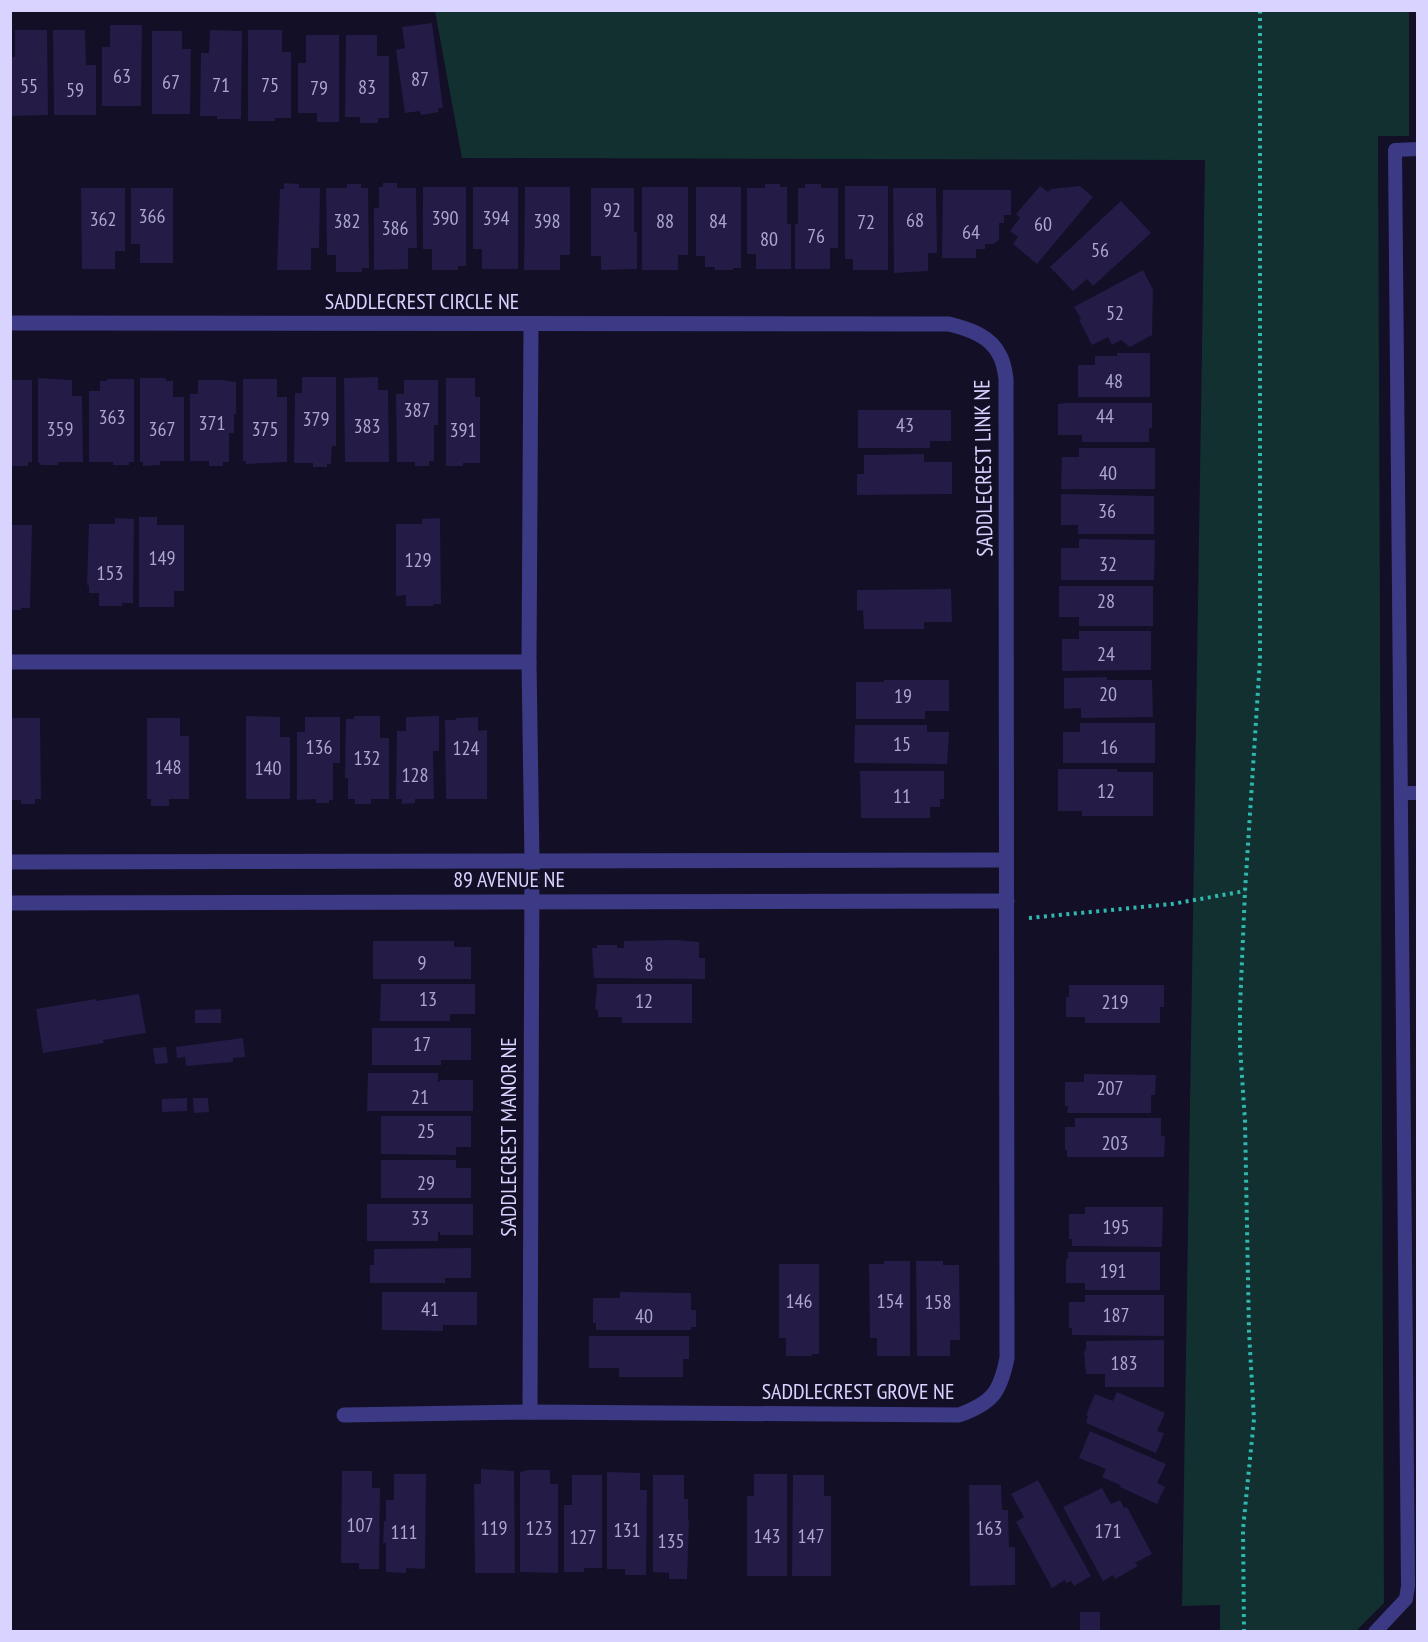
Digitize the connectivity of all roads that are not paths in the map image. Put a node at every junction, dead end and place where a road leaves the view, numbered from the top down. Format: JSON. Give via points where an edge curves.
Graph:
{"nodes":[{"id":1,"x":1418,"y":148,"type":"edge"},
{"id":2,"x":10,"y":322,"type":"edge"},
{"id":3,"x":531,"y":324,"type":"junction"},
{"id":4,"x":10,"y":662,"type":"edge"},
{"id":5,"x":529,"y":662,"type":"junction"},
{"id":6,"x":1401,"y":793,"type":"junction"},
{"id":7,"x":1418,"y":793,"type":"edge"},
{"id":8,"x":1006,"y":860,"type":"junction"},
{"id":9,"x":532,"y":861,"type":"junction"},
{"id":10,"x":10,"y":862,"type":"edge"},
{"id":11,"x":1007,"y":881,"type":"joint"},
{"id":12,"x":532,"y":901,"type":"junction"},
{"id":13,"x":1007,"y":901,"type":"junction"},
{"id":14,"x":10,"y":903,"type":"edge"},
{"id":15,"x":530,"y":1412,"type":"junction"},
{"id":16,"x":344,"y":1415,"type":"dead end"},
{"id":17,"x":1413,"y":1586,"type":"edge"},
{"id":18,"x":1375,"y":1632,"type":"edge"}],
"edges":[{"from":1,"to":6,"type":"lane","via":[[1395,150]]},
{"from":2,"to":3,"type":"street","name":"SADDLECREST CIRCLE NE"},
{"from":3,"to":5,"type":"street","name":"SADDLECREST CIRCLE NE"},
{"from":3,"to":8,"type":"street","name":"SADDLECREST LINK NE","via":[[949,324],[969,329],[991,343],[1001,357],[1006,379]]},
{"from":4,"to":5,"type":"street"},
{"from":5,"to":9,"type":"street","name":"SADDLECREST CIRCLE NE"},
{"from":6,"to":7,"type":"lane"},
{"from":6,"to":17,"type":"lane"},
{"from":8,"to":9,"type":"street","name":"89 AVENUE NE"},
{"from":8,"to":11,"type":"street","name":"SADDLECREST LINK NE"},
{"from":9,"to":10,"type":"street","name":"89 AVENUE NE"},
{"from":9,"to":12,"type":"street","name":"SADDLECREST MANOR NE"},
{"from":11,"to":13,"type":"street","name":"SADDLECREST GROVE NE"},
{"from":12,"to":13,"type":"street","name":"89 AVENUE NE"},
{"from":12,"to":14,"type":"street","name":"89 AVENUE NE"},
{"from":12,"to":15,"type":"street","name":"SADDLECREST MANOR NE"},
{"from":13,"to":15,"type":"street","name":"SADDLECREST GROVE NE","via":[[1007,1358],[1003,1378],[993,1396],[979,1408],[959,1415]]},
{"from":15,"to":16,"type":"street","name":"SADDLECREST GROVE NE"},
{"from":17,"to":18,"type":"lane"}]}
